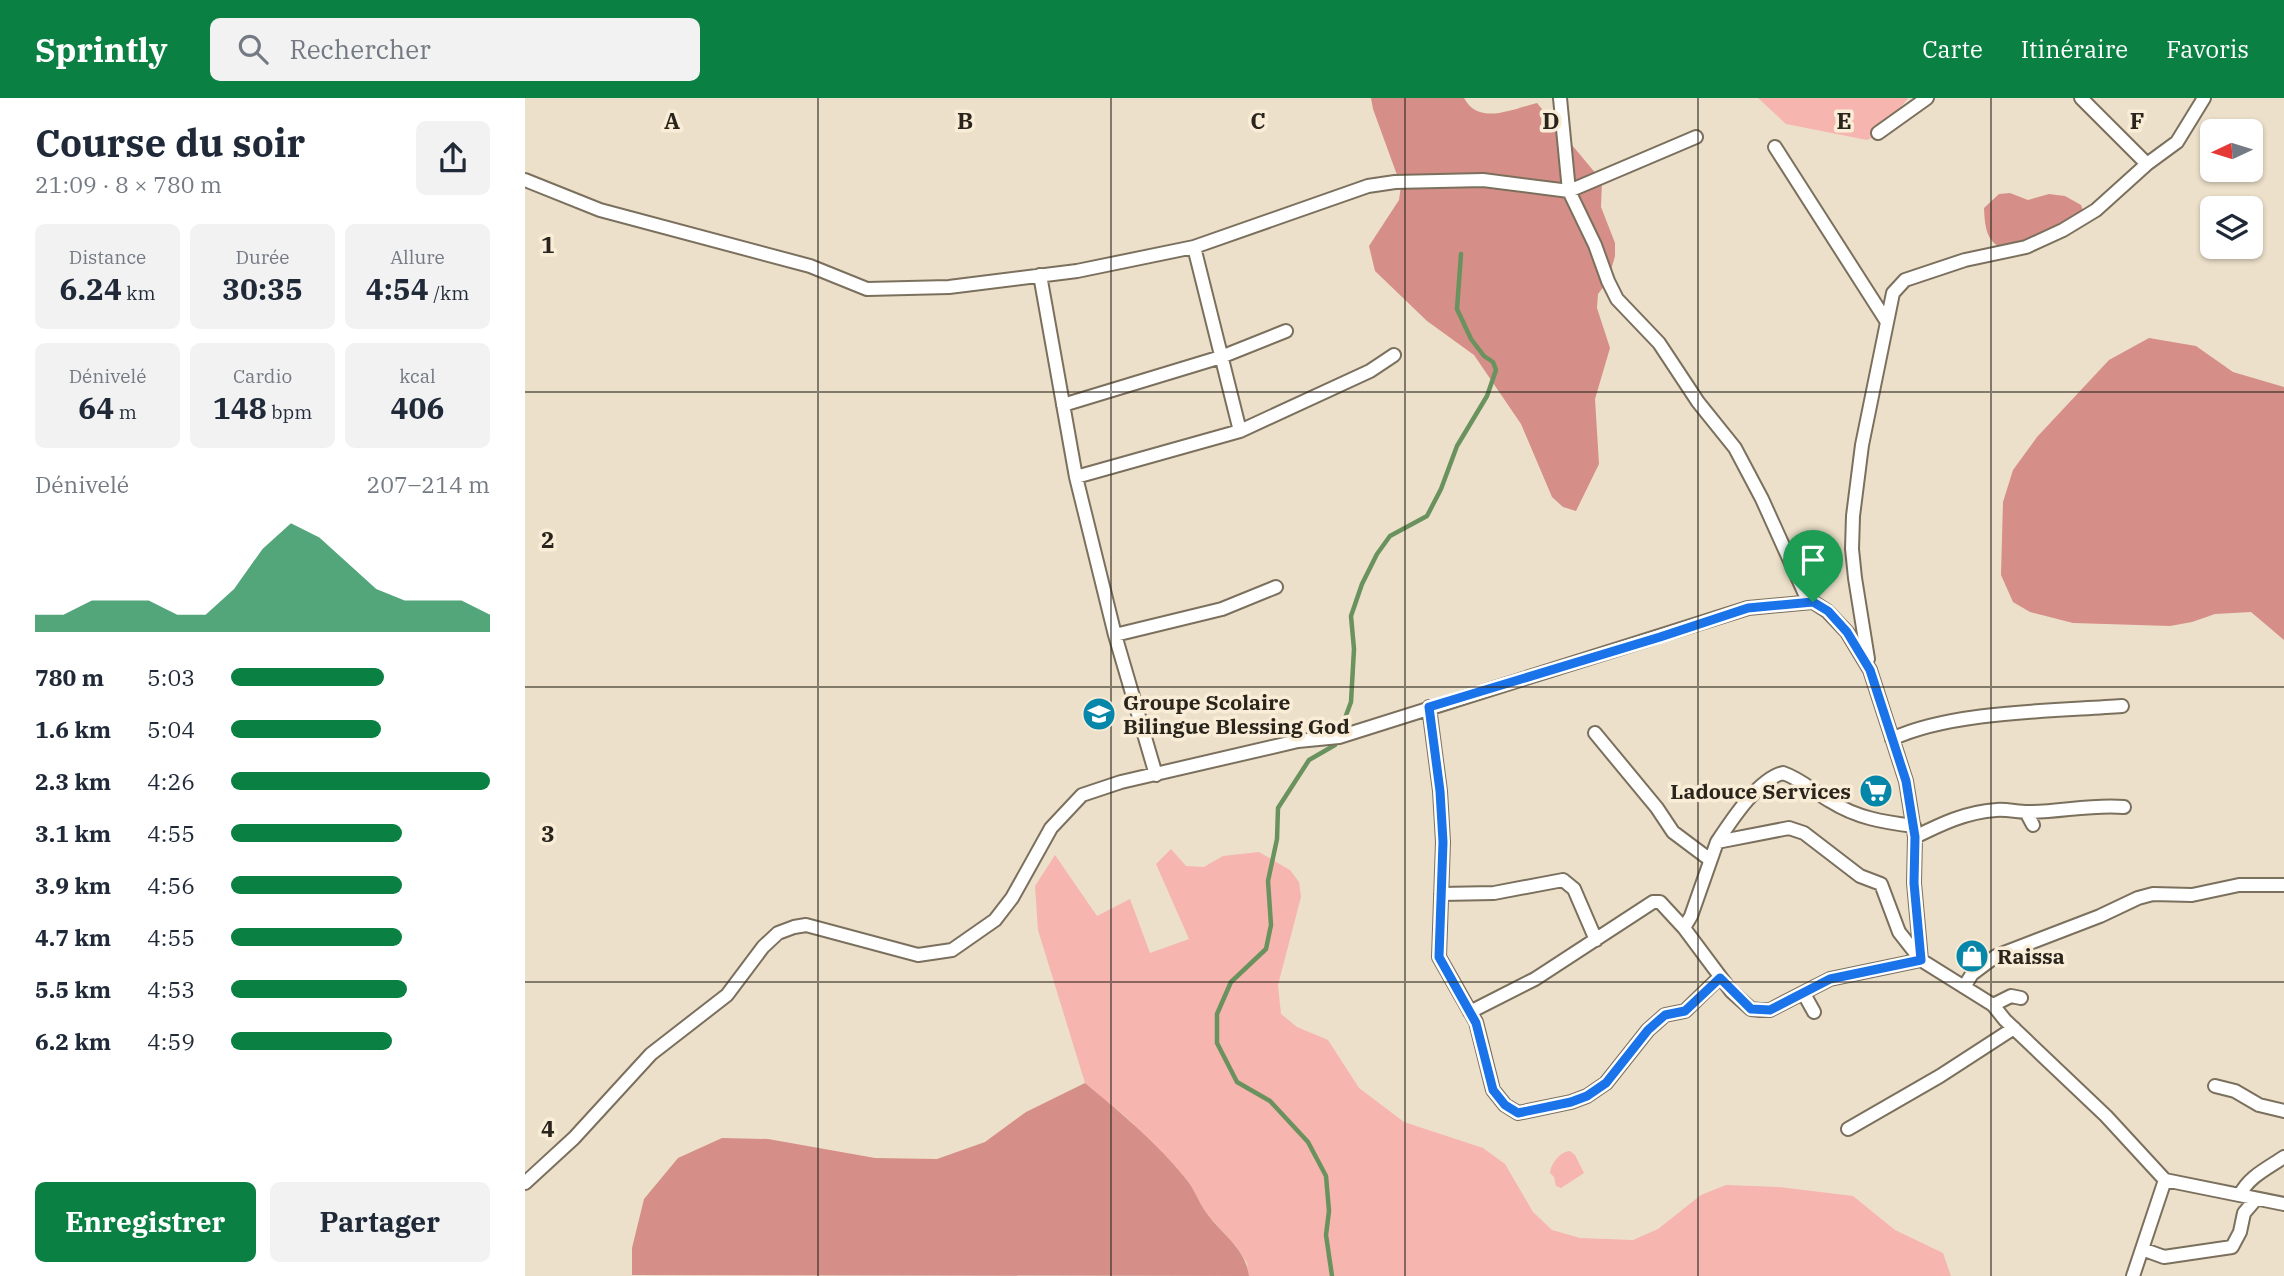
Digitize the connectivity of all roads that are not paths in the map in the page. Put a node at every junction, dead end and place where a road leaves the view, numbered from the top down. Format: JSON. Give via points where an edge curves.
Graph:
{"nodes":[{"id":1,"x":1560,"y":98,"type":"edge"},
{"id":2,"x":1927,"y":98,"type":"edge"},
{"id":3,"x":2081,"y":98,"type":"edge"},
{"id":4,"x":2204,"y":98,"type":"edge"},
{"id":5,"x":1878,"y":133,"type":"dead end"},
{"id":6,"x":1696,"y":137,"type":"dead end"},
{"id":7,"x":1775,"y":147,"type":"dead end"},
{"id":8,"x":2147,"y":164,"type":"junction"},
{"id":9,"x":525,"y":180,"type":"edge"},
{"id":10,"x":1569,"y":191,"type":"junction"},
{"id":11,"x":1193,"y":247,"type":"junction"},
{"id":12,"x":1041,"y":275,"type":"junction"},
{"id":13,"x":1887,"y":322,"type":"junction"},
{"id":14,"x":1286,"y":331,"type":"dead end"},
{"id":15,"x":1394,"y":355,"type":"dead end"},
{"id":16,"x":1221,"y":357,"type":"junction"},
{"id":17,"x":1063,"y":405,"type":"junction"},
{"id":18,"x":1240,"y":431,"type":"junction"},
{"id":19,"x":1076,"y":477,"type":"junction"},
{"id":20,"x":1276,"y":587,"type":"dead end"},
{"id":21,"x":1813,"y":602,"type":"junction"},
{"id":22,"x":1115,"y":635,"type":"junction"},
{"id":23,"x":1870,"y":670,"type":"junction"},
{"id":24,"x":2122,"y":706,"type":"dead end"},
{"id":25,"x":1429,"y":707,"type":"junction"},
{"id":26,"x":1595,"y":733,"type":"dead end"},
{"id":27,"x":1892,"y":739,"type":"junction"},
{"id":28,"x":1156,"y":775,"type":"junction"},
{"id":29,"x":2124,"y":807,"type":"dead end"},
{"id":30,"x":2026,"y":812,"type":"junction"},
{"id":31,"x":2033,"y":825,"type":"dead end"},
{"id":32,"x":1914,"y":831,"type":"junction"},
{"id":33,"x":1717,"y":842,"type":"junction"},
{"id":34,"x":1709,"y":859,"type":"junction"},
{"id":35,"x":2284,"y":885,"type":"edge"},
{"id":36,"x":1441,"y":894,"type":"junction"},
{"id":37,"x":1684,"y":928,"type":"junction"},
{"id":38,"x":1595,"y":940,"type":"junction"},
{"id":39,"x":1921,"y":960,"type":"junction"},
{"id":40,"x":1720,"y":978,"type":"junction"},
{"id":41,"x":1963,"y":987,"type":"junction"},
{"id":42,"x":1804,"y":994,"type":"junction"},
{"id":43,"x":2021,"y":998,"type":"dead end"},
{"id":44,"x":1993,"y":1005,"type":"junction"},
{"id":45,"x":1470,"y":1012,"type":"junction"},
{"id":46,"x":1814,"y":1012,"type":"dead end"},
{"id":47,"x":2014,"y":1028,"type":"junction"},
{"id":48,"x":2215,"y":1086,"type":"dead end"},
{"id":49,"x":2284,"y":1111,"type":"edge"},
{"id":50,"x":1848,"y":1129,"type":"dead end"},
{"id":51,"x":2284,"y":1157,"type":"edge"},
{"id":52,"x":2165,"y":1180,"type":"junction"},
{"id":53,"x":525,"y":1183,"type":"edge"},
{"id":54,"x":2240,"y":1195,"type":"junction"},
{"id":55,"x":2256,"y":1199,"type":"junction"},
{"id":56,"x":2284,"y":1204,"type":"edge"},
{"id":57,"x":2142,"y":1249,"type":"junction"},
{"id":58,"x":2133,"y":1276,"type":"edge"}],
"edges":[{"from":1,"to":10,"type":"street"},
{"from":2,"to":5,"type":"street"},
{"from":3,"to":8,"type":"street"},
{"from":4,"to":8,"type":"street","via":[[2184,135]]},
{"from":6,"to":10,"type":"street"},
{"from":7,"to":13,"type":"street"},
{"from":8,"to":13,"type":"street","via":[[2096,210],[2063,230],[2027,247],[1965,260],[1905,280],[1893,293]]},
{"from":9,"to":12,"type":"street","via":[[600,211],[810,266],[867,289],[949,287]]},
{"from":10,"to":11,"type":"street","via":[[1483,180],[1368,186]]},
{"from":10,"to":21,"type":"street","via":[[1617,299],[1659,343],[1735,448],[1797,579]]},
{"from":11,"to":12,"type":"street"},
{"from":11,"to":16,"type":"street"},
{"from":12,"to":17,"type":"street"},
{"from":13,"to":23,"type":"street","via":[[1853,516],[1855,578]]},
{"from":14,"to":16,"type":"street"},
{"from":15,"to":18,"type":"street","via":[[1370,371]]},
{"from":16,"to":17,"type":"street"},
{"from":16,"to":18,"type":"street"},
{"from":17,"to":19,"type":"street"},
{"from":18,"to":19,"type":"street"},
{"from":19,"to":22,"type":"street"},
{"from":20,"to":22,"type":"street","via":[[1234,606]]},
{"from":21,"to":23,"type":"street","via":[[1847,632]]},
{"from":21,"to":25,"type":"street","via":[[1748,608]]},
{"from":22,"to":28,"type":"street"},
{"from":23,"to":27,"type":"street"},
{"from":24,"to":27,"type":"street","via":[[1977,718]]},
{"from":25,"to":28,"type":"street","via":[[1339,737],[1298,741]]},
{"from":25,"to":36,"type":"street","via":[[1440,791]]},
{"from":26,"to":34,"type":"street","via":[[1674,832]]},
{"from":27,"to":32,"type":"street","via":[[1908,788]]},
{"from":28,"to":53,"type":"street","via":[[1082,795],[1051,828],[995,920],[952,950],[918,955],[806,925],[778,933],[727,995],[651,1054],[574,1138]]},
{"from":29,"to":30,"type":"street","via":[[2089,805]]},
{"from":30,"to":31,"type":"street"},
{"from":30,"to":32,"type":"street","via":[[1977,812]]},
{"from":32,"to":33,"type":"street","via":[[1861,817],[1783,773],[1767,780]]},
{"from":32,"to":39,"type":"street"},
{"from":33,"to":34,"type":"street"},
{"from":33,"to":39,"type":"street","via":[[1777,829],[1804,833],[1854,872],[1881,884],[1899,932]]},
{"from":34,"to":37,"type":"street"},
{"from":35,"to":41,"type":"street","via":[[2239,885],[2192,895],[2138,898],[1996,956]]},
{"from":36,"to":38,"type":"street","via":[[1494,893],[1563,880],[1574,889]]},
{"from":36,"to":45,"type":"street","via":[[1439,957]]},
{"from":37,"to":38,"type":"street","via":[[1660,902],[1653,902]]},
{"from":37,"to":40,"type":"street"},
{"from":38,"to":45,"type":"street","via":[[1535,979]]},
{"from":39,"to":41,"type":"street"},
{"from":39,"to":42,"type":"street","via":[[1830,979]]},
{"from":40,"to":42,"type":"street","via":[[1751,1009],[1770,1010]]},
{"from":40,"to":45,"type":"street","via":[[1685,1011],[1665,1015],[1648,1030],[1606,1083],[1587,1096],[1518,1113],[1493,1090]]},
{"from":41,"to":44,"type":"street"},
{"from":42,"to":46,"type":"street"},
{"from":43,"to":44,"type":"street","via":[[2011,996]]},
{"from":44,"to":47,"type":"street"},
{"from":47,"to":50,"type":"street"},
{"from":47,"to":52,"type":"street"},
{"from":48,"to":49,"type":"street"},
{"from":51,"to":54,"type":"street","via":[[2255,1177]]},
{"from":52,"to":54,"type":"street"},
{"from":52,"to":57,"type":"street"},
{"from":54,"to":55,"type":"street"},
{"from":55,"to":56,"type":"street"},
{"from":55,"to":57,"type":"street","via":[[2244,1213],[2234,1246],[2164,1257]]},
{"from":57,"to":58,"type":"street"}]}
